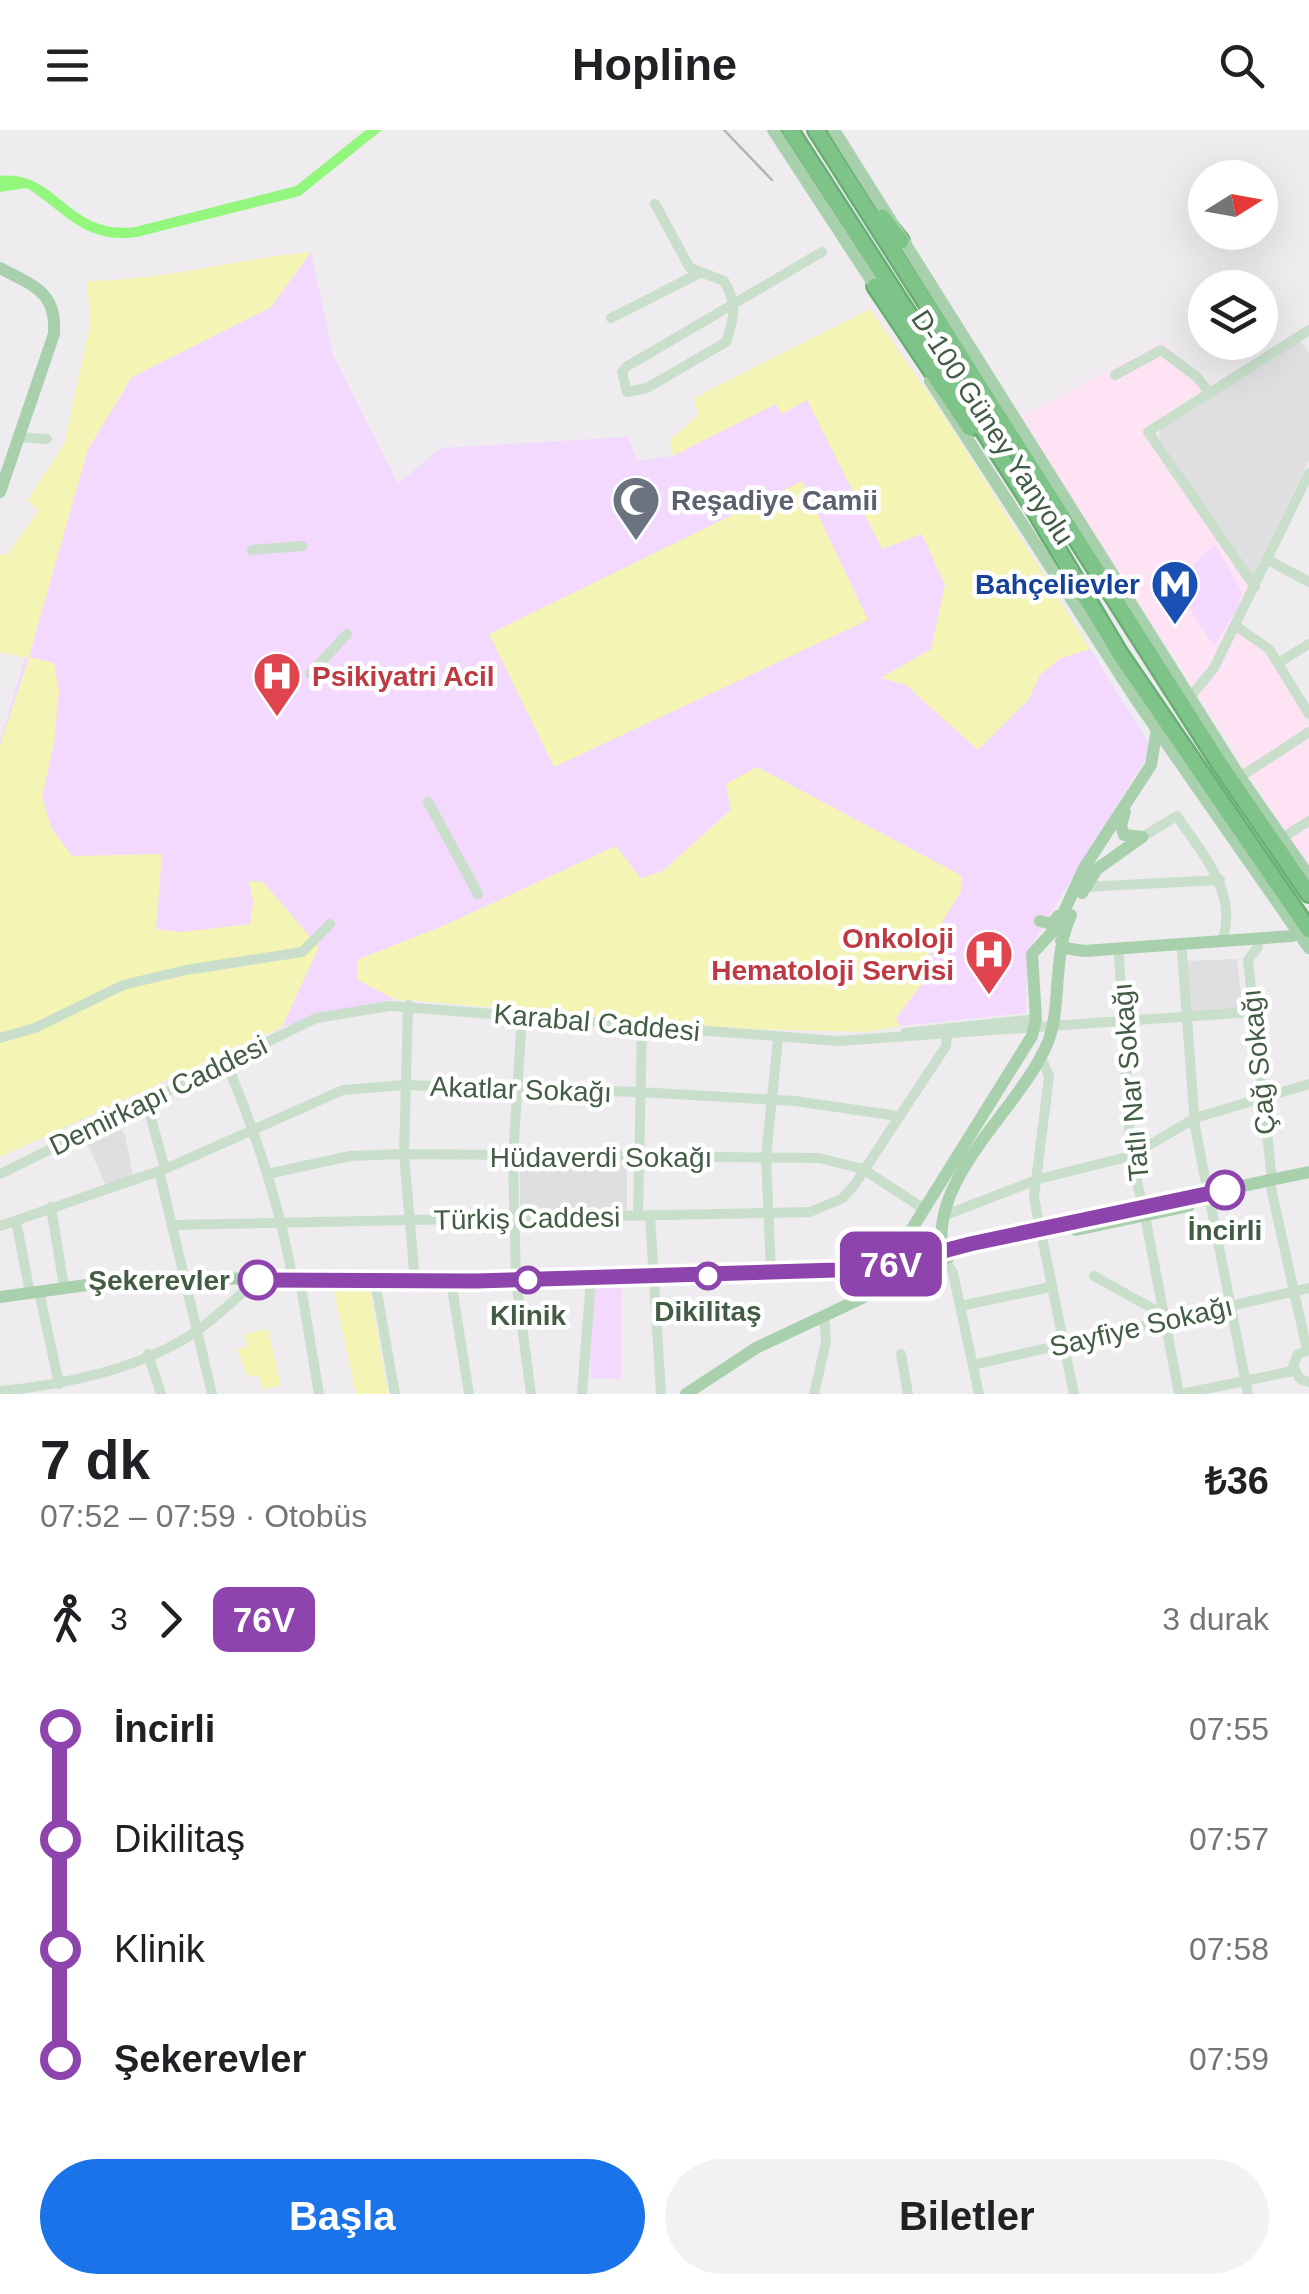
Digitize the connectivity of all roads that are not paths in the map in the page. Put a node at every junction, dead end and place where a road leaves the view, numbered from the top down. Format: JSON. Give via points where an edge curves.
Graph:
{"nodes":[{"id":1,"x":773,"y":130,"type":"edge"},
{"id":2,"x":790,"y":130,"type":"edge"},
{"id":3,"x":819,"y":130,"type":"edge"},
{"id":4,"x":834,"y":130,"type":"edge"},
{"id":5,"x":656,"y":204,"type":"dead end"},
{"id":6,"x":901,"y":241,"type":"junction"},
{"id":7,"x":822,"y":252,"type":"dead end"},
{"id":8,"x":6,"y":272,"type":"edge"},
{"id":9,"x":700,"y":273,"type":"junction"},
{"id":10,"x":875,"y":286,"type":"junction"},
{"id":11,"x":734,"y":301,"type":"junction"},
{"id":12,"x":611,"y":318,"type":"dead end"},
{"id":13,"x":1309,"y":330,"type":"edge"},
{"id":14,"x":1115,"y":375,"type":"dead end"},
{"id":15,"x":986,"y":376,"type":"junction"},
{"id":16,"x":1208,"y":391,"type":"junction"},
{"id":17,"x":19,"y":437,"type":"junction"},
{"id":18,"x":47,"y":439,"type":"dead end"},
{"id":19,"x":1309,"y":473,"type":"edge"},
{"id":20,"x":1014,"y":478,"type":"junction"},
{"id":21,"x":0,"y":492,"type":"edge"},
{"id":22,"x":1304,"y":496,"type":"edge"},
{"id":23,"x":302,"y":546,"type":"dead end"},
{"id":24,"x":252,"y":550,"type":"dead end"},
{"id":25,"x":1085,"y":552,"type":"junction"},
{"id":26,"x":1268,"y":560,"type":"junction"},
{"id":27,"x":1309,"y":582,"type":"edge"},
{"id":28,"x":1255,"y":587,"type":"junction"},
{"id":29,"x":1236,"y":626,"type":"junction"},
{"id":30,"x":346,"y":634,"type":"dead end"},
{"id":31,"x":1309,"y":644,"type":"edge"},
{"id":32,"x":1278,"y":663,"type":"junction"},
{"id":33,"x":310,"y":674,"type":"dead end"},
{"id":34,"x":1190,"y":697,"type":"junction"},
{"id":35,"x":1309,"y":714,"type":"edge"},
{"id":36,"x":1157,"y":729,"type":"junction"},
{"id":37,"x":1309,"y":732,"type":"edge"},
{"id":38,"x":1240,"y":777,"type":"junction"},
{"id":39,"x":1135,"y":792,"type":"junction"},
{"id":40,"x":428,"y":802,"type":"dead end"},
{"id":41,"x":1309,"y":821,"type":"edge"},
{"id":42,"x":1142,"y":837,"type":"junction"},
{"id":43,"x":1282,"y":838,"type":"junction"},
{"id":44,"x":1309,"y":875,"type":"edge"},
{"id":45,"x":1220,"y":880,"type":"junction"},
{"id":46,"x":1079,"y":891,"type":"junction"},
{"id":47,"x":478,"y":894,"type":"dead end"},
{"id":48,"x":1309,"y":894,"type":"edge"},
{"id":49,"x":1040,"y":921,"type":"dead end"},
{"id":50,"x":330,"y":924,"type":"dead end"},
{"id":51,"x":1309,"y":930,"type":"edge"},
{"id":52,"x":1056,"y":939,"type":"junction"},
{"id":53,"x":1222,"y":941,"type":"junction"},
{"id":54,"x":1299,"y":943,"type":"edge"},
{"id":55,"x":1258,"y":947,"type":"junction"},
{"id":56,"x":1182,"y":952,"type":"junction"},
{"id":57,"x":1118,"y":956,"type":"junction"},
{"id":58,"x":1032,"y":968,"type":"junction"},
{"id":59,"x":1056,"y":969,"type":"junction"},
{"id":60,"x":408,"y":1005,"type":"junction"},
{"id":61,"x":1251,"y":1012,"type":"junction"},
{"id":62,"x":522,"y":1015,"type":"junction"},
{"id":63,"x":316,"y":1018,"type":"joint"},
{"id":64,"x":1186,"y":1018,"type":"junction"},
{"id":65,"x":1122,"y":1022,"type":"junction"},
{"id":66,"x":1035,"y":1023,"type":"junction"},
{"id":67,"x":642,"y":1026,"type":"junction"},
{"id":68,"x":1051,"y":1027,"type":"junction"},
{"id":69,"x":946,"y":1036,"type":"junction"},
{"id":70,"x":0,"y":1038,"type":"edge"},
{"id":71,"x":880,"y":1038,"type":"junction"},
{"id":72,"x":778,"y":1040,"type":"junction"},
{"id":73,"x":1040,"y":1055,"type":"junction"},
{"id":74,"x":226,"y":1062,"type":"junction"},
{"id":75,"x":1309,"y":1084,"type":"edge"},
{"id":76,"x":404,"y":1085,"type":"junction"},
{"id":77,"x":519,"y":1090,"type":"junction"},
{"id":78,"x":639,"y":1092,"type":"junction"},
{"id":79,"x":1260,"y":1097,"type":"junction"},
{"id":80,"x":146,"y":1100,"type":"junction"},
{"id":81,"x":770,"y":1100,"type":"junction"},
{"id":82,"x":898,"y":1116,"type":"junction"},
{"id":83,"x":1194,"y":1118,"type":"junction"},
{"id":84,"x":254,"y":1127,"type":"junction"},
{"id":85,"x":404,"y":1154,"type":"junction"},
{"id":86,"x":637,"y":1155,"type":"junction"},
{"id":87,"x":766,"y":1156,"type":"junction"},
{"id":88,"x":1132,"y":1156,"type":"junction"},
{"id":89,"x":514,"y":1157,"type":"junction"},
{"id":90,"x":863,"y":1169,"type":"junction"},
{"id":91,"x":162,"y":1170,"type":"junction"},
{"id":92,"x":1309,"y":1172,"type":"edge"},
{"id":93,"x":0,"y":1174,"type":"edge"},
{"id":94,"x":268,"y":1174,"type":"junction"},
{"id":95,"x":1039,"y":1179,"type":"junction"},
{"id":96,"x":1309,"y":1180,"type":"edge"},
{"id":97,"x":1272,"y":1184,"type":"junction"},
{"id":98,"x":948,"y":1186,"type":"junction"},
{"id":99,"x":1209,"y":1198,"type":"junction"},
{"id":100,"x":962,"y":1205,"type":"junction"},
{"id":101,"x":51,"y":1207,"type":"junction"},
{"id":102,"x":924,"y":1209,"type":"junction"},
{"id":103,"x":766,"y":1212,"type":"junction"},
{"id":104,"x":1144,"y":1212,"type":"junction"},
{"id":105,"x":644,"y":1215,"type":"junction"},
{"id":106,"x":514,"y":1216,"type":"junction"},
{"id":107,"x":942,"y":1216,"type":"junction"},
{"id":108,"x":16,"y":1221,"type":"junction"},
{"id":109,"x":408,"y":1221,"type":"junction"},
{"id":110,"x":282,"y":1222,"type":"junction"},
{"id":111,"x":173,"y":1224,"type":"junction"},
{"id":112,"x":0,"y":1226,"type":"edge"},
{"id":113,"x":1041,"y":1233,"type":"junction"},
{"id":114,"x":940,"y":1255,"type":"junction"},
{"id":115,"x":881,"y":1266,"type":"junction"},
{"id":116,"x":772,"y":1273,"type":"junction"},
{"id":117,"x":1094,"y":1276,"type":"dead end"},
{"id":118,"x":183,"y":1278,"type":"junction"},
{"id":119,"x":651,"y":1278,"type":"junction"},
{"id":120,"x":590,"y":1279,"type":"junction"},
{"id":121,"x":258,"y":1280,"type":"junction"},
{"id":122,"x":516,"y":1280,"type":"junction"},
{"id":123,"x":297,"y":1281,"type":"junction"},
{"id":124,"x":375,"y":1281,"type":"junction"},
{"id":125,"x":415,"y":1281,"type":"junction"},
{"id":126,"x":451,"y":1281,"type":"junction"},
{"id":127,"x":64,"y":1287,"type":"junction"},
{"id":128,"x":1051,"y":1287,"type":"junction"},
{"id":129,"x":1309,"y":1288,"type":"edge"},
{"id":130,"x":35,"y":1291,"type":"junction"},
{"id":131,"x":1293,"y":1292,"type":"junction"},
{"id":132,"x":862,"y":1296,"type":"junction"},
{"id":133,"x":0,"y":1298,"type":"edge"},
{"id":134,"x":1230,"y":1305,"type":"junction"},
{"id":135,"x":960,"y":1306,"type":"junction"},
{"id":136,"x":824,"y":1316,"type":"junction"},
{"id":137,"x":1166,"y":1317,"type":"junction"},
{"id":138,"x":196,"y":1332,"type":"junction"},
{"id":139,"x":1064,"y":1343,"type":"junction"},
{"id":140,"x":1308,"y":1350,"type":"edge"},
{"id":141,"x":148,"y":1354,"type":"junction"},
{"id":142,"x":901,"y":1354,"type":"dead end"},
{"id":143,"x":973,"y":1365,"type":"junction"},
{"id":144,"x":1294,"y":1371,"type":"junction"},
{"id":145,"x":1245,"y":1381,"type":"junction"},
{"id":146,"x":1309,"y":1382,"type":"edge"},
{"id":147,"x":59,"y":1384,"type":"junction"},
{"id":148,"x":29,"y":1391,"type":"edge"},
{"id":149,"x":0,"y":1392,"type":"edge"},
{"id":150,"x":161,"y":1394,"type":"edge"},
{"id":151,"x":212,"y":1394,"type":"edge"},
{"id":152,"x":318,"y":1394,"type":"edge"},
{"id":153,"x":395,"y":1394,"type":"edge"},
{"id":154,"x":469,"y":1394,"type":"edge"},
{"id":155,"x":531,"y":1394,"type":"edge"},
{"id":156,"x":582,"y":1394,"type":"edge"},
{"id":157,"x":661,"y":1394,"type":"edge"},
{"id":158,"x":686,"y":1394,"type":"edge"},
{"id":159,"x":814,"y":1394,"type":"edge"},
{"id":160,"x":908,"y":1394,"type":"edge"},
{"id":161,"x":978,"y":1394,"type":"edge"},
{"id":162,"x":1074,"y":1394,"type":"edge"},
{"id":163,"x":1180,"y":1394,"type":"edge"},
{"id":164,"x":1248,"y":1394,"type":"edge"}],
"edges":[{"from":1,"to":10,"type":"main road","name":"D-100 Güney Yanyolu"},
{"from":2,"to":20,"type":"highway"},
{"from":3,"to":6,"type":"highway"},
{"from":3,"to":25,"type":"highway"},
{"from":4,"to":6,"type":"main road"},
{"from":5,"to":9,"type":"street","via":[[681,257]]},
{"from":6,"to":15,"type":"main road"},
{"from":7,"to":11,"type":"street"},
{"from":8,"to":17,"type":"main road","via":[[45,292],[56,316]]},
{"from":9,"to":11,"type":"street","via":[[724,281]]},
{"from":9,"to":12,"type":"street"},
{"from":10,"to":20,"type":"highway","via":[[986,452]]},
{"from":10,"to":36,"type":"main road","name":"D-100 Güney Yanyolu","via":[[937,393]]},
{"from":11,"to":11,"type":"street","via":[[726,342],[648,388],[627,392],[626,367]]},
{"from":13,"to":16,"type":"street"},
{"from":14,"to":16,"type":"street","via":[[1161,350]]},
{"from":15,"to":25,"type":"highway"},
{"from":15,"to":34,"type":"main road"},
{"from":16,"to":28,"type":"street","via":[[1148,432]]},
{"from":17,"to":18,"type":"street"},
{"from":17,"to":21,"type":"main road"},
{"from":19,"to":22,"type":"street"},
{"from":20,"to":51,"type":"highway","via":[[1130,669]]},
{"from":22,"to":26,"type":"street"},
{"from":23,"to":24,"type":"street"},
{"from":25,"to":48,"type":"highway"},
{"from":26,"to":27,"type":"street"},
{"from":26,"to":28,"type":"street"},
{"from":28,"to":29,"type":"street"},
{"from":29,"to":32,"type":"street","via":[[1261,641]]},
{"from":29,"to":34,"type":"street","via":[[1206,682]]},
{"from":30,"to":33,"type":"street"},
{"from":31,"to":32,"type":"street"},
{"from":32,"to":35,"type":"street"},
{"from":34,"to":38,"type":"main road"},
{"from":36,"to":39,"type":"main road","via":[[1157,750]]},
{"from":36,"to":54,"type":"main road","name":"D-100 Güney Yanyolu"},
{"from":37,"to":38,"type":"street"},
{"from":38,"to":43,"type":"main road"},
{"from":39,"to":42,"type":"main road","via":[[1121,828],[1127,837]]},
{"from":39,"to":46,"type":"main road","via":[[1084,868]]},
{"from":40,"to":47,"type":"street"},
{"from":41,"to":43,"type":"street"},
{"from":42,"to":45,"type":"street","via":[[1177,816]]},
{"from":42,"to":46,"type":"main road","via":[[1096,868]]},
{"from":43,"to":44,"type":"main road"},
{"from":45,"to":46,"type":"street"},
{"from":45,"to":53,"type":"street","via":[[1227,912]]},
{"from":46,"to":49,"type":"main road","via":[[1052,924]]},
{"from":46,"to":52,"type":"main road"},
{"from":50,"to":70,"type":"street","via":[[302,952],[123,986]]},
{"from":52,"to":53,"type":"main road","via":[[1080,951]]},
{"from":52,"to":58,"type":"main road","via":[[1032,954]]},
{"from":52,"to":59,"type":"main road"},
{"from":53,"to":54,"type":"main road"},
{"from":54,"to":55,"type":"main road"},
{"from":55,"to":56,"type":"main road"},
{"from":55,"to":61,"type":"street","name":"Çağ Sokağı","via":[[1248,960]]},
{"from":56,"to":57,"type":"main road"},
{"from":56,"to":64,"type":"street"},
{"from":57,"to":59,"type":"main road"},
{"from":57,"to":65,"type":"street","name":"Tatlı Nar Sokağı"},
{"from":58,"to":59,"type":"main road","via":[[1044,976]]},
{"from":58,"to":66,"type":"main road"},
{"from":59,"to":68,"type":"main road"},
{"from":60,"to":62,"type":"street","name":"Karabal Caddesi"},
{"from":60,"to":63,"type":"street","name":"Karabal Caddesi"},
{"from":60,"to":76,"type":"street"},
{"from":61,"to":64,"type":"street","name":"Karabal Caddesi"},
{"from":61,"to":79,"type":"street","name":"Çağ Sokağı"},
{"from":62,"to":67,"type":"street","name":"Karabal Caddesi"},
{"from":62,"to":77,"type":"street"},
{"from":63,"to":74,"type":"street","name":"Demirkapı Caddesi"},
{"from":64,"to":65,"type":"street","name":"Karabal Caddesi"},
{"from":64,"to":83,"type":"street"},
{"from":65,"to":68,"type":"street","name":"Karabal Caddesi"},
{"from":65,"to":88,"type":"street","name":"Tatlı Nar Sokağı"},
{"from":66,"to":68,"type":"street","name":"Karabal Caddesi"},
{"from":66,"to":69,"type":"street","name":"Karabal Caddesi"},
{"from":66,"to":71,"type":"street","name":"Karabal Caddesi"},
{"from":66,"to":98,"type":"main road"},
{"from":67,"to":72,"type":"street","name":"Karabal Caddesi"},
{"from":67,"to":78,"type":"street"},
{"from":68,"to":73,"type":"main road"},
{"from":69,"to":71,"type":"street","name":"Karabal Caddesi"},
{"from":69,"to":82,"type":"street","name":"Türkiş Caddesi","via":[[946,1046]]},
{"from":71,"to":72,"type":"street","name":"Karabal Caddesi"},
{"from":72,"to":81,"type":"street"},
{"from":73,"to":95,"type":"street","via":[[1049,1076]]},
{"from":73,"to":98,"type":"main road"},
{"from":74,"to":80,"type":"street","name":"Demirkapı Caddesi"},
{"from":74,"to":84,"type":"street"},
{"from":75,"to":79,"type":"street"},
{"from":76,"to":77,"type":"street","name":"Akatlar Sokağı"},
{"from":76,"to":84,"type":"street","name":"Akatlar Sokağı","via":[[343,1090]]},
{"from":76,"to":85,"type":"street"},
{"from":77,"to":78,"type":"street","name":"Akatlar Sokağı"},
{"from":77,"to":89,"type":"street"},
{"from":78,"to":81,"type":"street","name":"Akatlar Sokağı"},
{"from":78,"to":86,"type":"street"},
{"from":79,"to":83,"type":"street"},
{"from":79,"to":97,"type":"street","name":"Çağ Sokağı"},
{"from":80,"to":91,"type":"street"},
{"from":80,"to":93,"type":"street","name":"Demirkapı Caddesi"},
{"from":81,"to":82,"type":"street","name":"Akatlar Sokağı"},
{"from":81,"to":87,"type":"street"},
{"from":82,"to":90,"type":"street","name":"Türkiş Caddesi"},
{"from":83,"to":88,"type":"street"},
{"from":83,"to":99,"type":"street"},
{"from":84,"to":91,"type":"street","name":"Akatlar Sokağı"},
{"from":84,"to":94,"type":"street"},
{"from":85,"to":89,"type":"street","name":"Hüdaverdi Sokağı"},
{"from":85,"to":94,"type":"street","name":"Hüdaverdi Sokağı","via":[[350,1156]]},
{"from":85,"to":109,"type":"street"},
{"from":86,"to":87,"type":"street","name":"Hüdaverdi Sokağı"},
{"from":86,"to":89,"type":"street","name":"Hüdaverdi Sokağı"},
{"from":86,"to":105,"type":"street"},
{"from":87,"to":90,"type":"street","name":"Hüdaverdi Sokağı","via":[[820,1158]]},
{"from":87,"to":103,"type":"street"},
{"from":88,"to":95,"type":"street"},
{"from":88,"to":104,"type":"street","name":"Tatlı Nar Sokağı"},
{"from":89,"to":106,"type":"street"},
{"from":90,"to":102,"type":"street","name":"Hüdaverdi Sokağı"},
{"from":90,"to":103,"type":"street","name":"Türkiş Caddesi","via":[[829,1206]]},
{"from":91,"to":101,"type":"street","name":"Akatlar Sokağı"},
{"from":91,"to":111,"type":"street"},
{"from":92,"to":97,"type":"main road"},
{"from":94,"to":110,"type":"street"},
{"from":95,"to":100,"type":"street"},
{"from":95,"to":113,"type":"street","via":[[1034,1197]]},
{"from":96,"to":97,"type":"main road"},
{"from":97,"to":99,"type":"main road"},
{"from":97,"to":131,"type":"street","name":"Çağ Sokağı"},
{"from":98,"to":100,"type":"street"},
{"from":98,"to":102,"type":"main road"},
{"from":98,"to":107,"type":"main road"},
{"from":98,"to":114,"type":"main road","via":[[934,1225]]},
{"from":99,"to":104,"type":"main road"},
{"from":99,"to":134,"type":"street"},
{"from":100,"to":107,"type":"street"},
{"from":101,"to":108,"type":"street","name":"Akatlar Sokağı"},
{"from":101,"to":127,"type":"street"},
{"from":102,"to":115,"type":"main road","via":[[895,1256]]},
{"from":103,"to":105,"type":"street","name":"Türkiş Caddesi"},
{"from":103,"to":116,"type":"street"},
{"from":104,"to":113,"type":"main road"},
{"from":104,"to":137,"type":"street","name":"Tatlı Nar Sokağı"},
{"from":105,"to":106,"type":"street","name":"Türkiş Caddesi"},
{"from":105,"to":119,"type":"street"},
{"from":106,"to":109,"type":"street","name":"Türkiş Caddesi"},
{"from":106,"to":122,"type":"street"},
{"from":107,"to":114,"type":"main road"},
{"from":108,"to":112,"type":"street","name":"Akatlar Sokağı"},
{"from":108,"to":130,"type":"street"},
{"from":109,"to":110,"type":"street","name":"Türkiş Caddesi"},
{"from":109,"to":125,"type":"street"},
{"from":110,"to":111,"type":"street","name":"Türkiş Caddesi"},
{"from":110,"to":123,"type":"street"},
{"from":111,"to":118,"type":"street"},
{"from":113,"to":114,"type":"main road"},
{"from":113,"to":128,"type":"street"},
{"from":114,"to":115,"type":"main road"},
{"from":114,"to":132,"type":"main road"},
{"from":114,"to":135,"type":"street","via":[[953,1273]]},
{"from":115,"to":116,"type":"main road"},
{"from":115,"to":132,"type":"main road","via":[[887,1277]]},
{"from":116,"to":119,"type":"main road"},
{"from":117,"to":137,"type":"street"},
{"from":118,"to":121,"type":"main road"},
{"from":118,"to":127,"type":"main road"},
{"from":118,"to":138,"type":"street"},
{"from":119,"to":120,"type":"main road"},
{"from":119,"to":157,"type":"street"},
{"from":120,"to":122,"type":"main road"},
{"from":120,"to":156,"type":"street"},
{"from":121,"to":123,"type":"main road"},
{"from":121,"to":138,"type":"street"},
{"from":122,"to":126,"type":"main road"},
{"from":122,"to":155,"type":"street"},
{"from":123,"to":124,"type":"main road"},
{"from":123,"to":152,"type":"street"},
{"from":124,"to":125,"type":"main road"},
{"from":124,"to":153,"type":"street"},
{"from":125,"to":126,"type":"main road"},
{"from":126,"to":154,"type":"street"},
{"from":127,"to":130,"type":"main road"},
{"from":128,"to":135,"type":"street"},
{"from":128,"to":139,"type":"street"},
{"from":129,"to":131,"type":"street","name":"Sayfiye Sokağı"},
{"from":130,"to":133,"type":"main road"},
{"from":130,"to":147,"type":"street"},
{"from":131,"to":134,"type":"street","name":"Sayfiye Sokağı"},
{"from":131,"to":140,"type":"street","name":"Çağ Sokağı"},
{"from":132,"to":136,"type":"main road"},
{"from":134,"to":137,"type":"street","name":"Sayfiye Sokağı"},
{"from":134,"to":145,"type":"street"},
{"from":135,"to":143,"type":"street"},
{"from":136,"to":158,"type":"main road","via":[[756,1348]]},
{"from":136,"to":159,"type":"street","via":[[826,1342]]},
{"from":137,"to":139,"type":"street","name":"Sayfiye Sokağı"},
{"from":137,"to":163,"type":"street","name":"Tatlı Nar Sokağı"},
{"from":138,"to":141,"type":"street"},
{"from":138,"to":151,"type":"street"},
{"from":139,"to":143,"type":"street","name":"Sayfiye Sokağı"},
{"from":139,"to":162,"type":"street"},
{"from":140,"to":144,"type":"street","via":[[1295,1357]]},
{"from":141,"to":147,"type":"street"},
{"from":141,"to":150,"type":"street"},
{"from":142,"to":160,"type":"street"},
{"from":143,"to":161,"type":"street"},
{"from":144,"to":145,"type":"street"},
{"from":144,"to":146,"type":"street"},
{"from":145,"to":163,"type":"street"},
{"from":145,"to":164,"type":"street"},
{"from":147,"to":148,"type":"street"},
{"from":148,"to":149,"type":"street"}]}
